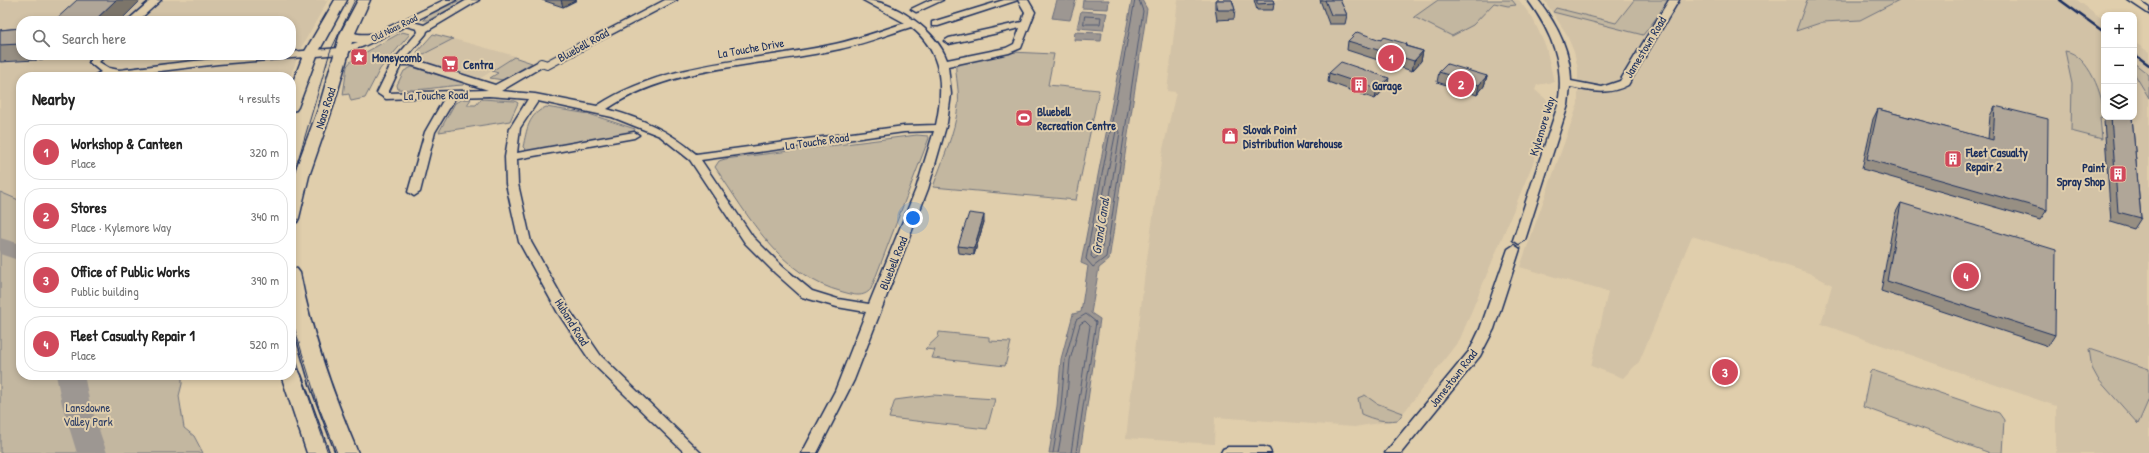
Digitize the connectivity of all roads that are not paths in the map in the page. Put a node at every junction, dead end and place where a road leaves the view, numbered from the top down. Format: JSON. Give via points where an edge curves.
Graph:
{"nodes":[{"id":1,"x":156,"y":0,"type":"edge"},
{"id":2,"x":341,"y":0,"type":"edge"},
{"id":3,"x":364,"y":0,"type":"edge"},
{"id":4,"x":451,"y":0,"type":"edge"},
{"id":5,"x":474,"y":0,"type":"edge"},
{"id":6,"x":672,"y":0,"type":"edge"},
{"id":7,"x":938,"y":0,"type":"edge"},
{"id":8,"x":1014,"y":0,"type":"edge"},
{"id":9,"x":1023,"y":0,"type":"edge"},
{"id":10,"x":1533,"y":0,"type":"edge"},
{"id":11,"x":1674,"y":0,"type":"edge"},
{"id":12,"x":2133,"y":0,"type":"edge"},
{"id":13,"x":873,"y":1,"type":"edge"},
{"id":14,"x":916,"y":9,"type":"dead end"},
{"id":15,"x":2149,"y":11,"type":"edge"},
{"id":16,"x":138,"y":16,"type":"edge"},
{"id":17,"x":406,"y":23,"type":"junction"},
{"id":18,"x":914,"y":23,"type":"junction"},
{"id":19,"x":935,"y":24,"type":"dead end"},
{"id":20,"x":1026,"y":24,"type":"junction"},
{"id":21,"x":424,"y":29,"type":"junction"},
{"id":22,"x":347,"y":34,"type":"junction"},
{"id":23,"x":374,"y":38,"type":"junction"},
{"id":24,"x":949,"y":41,"type":"dead end"},
{"id":25,"x":586,"y":44,"type":"joint"},
{"id":26,"x":341,"y":51,"type":"junction"},
{"id":27,"x":311,"y":53,"type":"junction"},
{"id":28,"x":296,"y":54,"type":"edge"},
{"id":29,"x":96,"y":60,"type":"edge"},
{"id":30,"x":230,"y":60,"type":"edge"},
{"id":31,"x":397,"y":62,"type":"junction"},
{"id":32,"x":541,"y":63,"type":"joint"},
{"id":33,"x":942,"y":64,"type":"junction"},
{"id":34,"x":110,"y":72,"type":"edge"},
{"id":35,"x":127,"y":72,"type":"edge"},
{"id":36,"x":1566,"y":83,"type":"junction"},
{"id":37,"x":493,"y":91,"type":"junction"},
{"id":38,"x":296,"y":94,"type":"edge"},
{"id":39,"x":452,"y":94,"type":"junction"},
{"id":40,"x":535,"y":97,"type":"junction"},
{"id":41,"x":598,"y":110,"type":"junction"},
{"id":42,"x":940,"y":128,"type":"junction"},
{"id":43,"x":634,"y":135,"type":"dead end"},
{"id":44,"x":511,"y":157,"type":"junction"},
{"id":45,"x":694,"y":158,"type":"junction"},
{"id":46,"x":414,"y":192,"type":"dead end"},
{"id":47,"x":296,"y":197,"type":"edge"},
{"id":48,"x":1516,"y":244,"type":"joint"},
{"id":49,"x":296,"y":302,"type":"edge"},
{"id":50,"x":874,"y":309,"type":"junction"},
{"id":51,"x":293,"y":380,"type":"edge"},
{"id":52,"x":318,"y":453,"type":"edge"},
{"id":53,"x":347,"y":453,"type":"edge"},
{"id":54,"x":694,"y":453,"type":"edge"},
{"id":55,"x":809,"y":453,"type":"edge"},
{"id":56,"x":1228,"y":453,"type":"edge"},
{"id":57,"x":1264,"y":453,"type":"edge"},
{"id":58,"x":1392,"y":453,"type":"edge"}],
"edges":[{"from":1,"to":16,"type":"street"},
{"from":2,"to":27,"type":"main road"},
{"from":3,"to":22,"type":"main road","name":"Naas Road"},
{"from":4,"to":17,"type":"street","name":"Old Naas Road"},
{"from":5,"to":21,"type":"street"},
{"from":6,"to":25,"type":"street","name":"Bluebell Road"},
{"from":7,"to":14,"type":"street"},
{"from":8,"to":19,"type":"street"},
{"from":9,"to":20,"type":"street","via":[[1030,12]]},
{"from":10,"to":36,"type":"street","name":"Kylemore Way","via":[[1557,40]]},
{"from":11,"to":36,"type":"street","name":"Jamestown Road","via":[[1624,83],[1612,91],[1594,90]]},
{"from":12,"to":15,"type":"street"},
{"from":13,"to":18,"type":"street","name":"Bluebell Road"},
{"from":17,"to":21,"type":"street"},
{"from":17,"to":23,"type":"street","name":"Old Naas Road"},
{"from":18,"to":33,"type":"street","name":"Bluebell Road","via":[[938,51]]},
{"from":18,"to":41,"type":"street","name":"La Touche Drive","via":[[835,47],[674,75],[622,94]]},
{"from":20,"to":24,"type":"street"},
{"from":20,"to":33,"type":"street","via":[[1016,48]]},
{"from":21,"to":31,"type":"street"},
{"from":22,"to":23,"type":"main road","via":[[357,39]]},
{"from":22,"to":26,"type":"main road","name":"Naas Road"},
{"from":23,"to":26,"type":"street","name":"Old Naas Road"},
{"from":25,"to":32,"type":"street","name":"Bluebell Road","via":[[547,65]]},
{"from":26,"to":27,"type":"street","name":"Old Naas Road"},
{"from":26,"to":47,"type":"main road","name":"Naas Road","via":[[329,99]]},
{"from":27,"to":28,"type":"street","name":"Old Naas Road"},
{"from":27,"to":38,"type":"main road"},
{"from":29,"to":34,"type":"street","via":[[94,62]]},
{"from":30,"to":35,"type":"street","name":"Old Naas Road"},
{"from":31,"to":37,"type":"street","name":"La Touche Road","via":[[415,63]]},
{"from":31,"to":39,"type":"street","name":"La Touche Road","via":[[382,93],[386,96]]},
{"from":32,"to":37,"type":"street","name":"Bluebell Road"},
{"from":33,"to":42,"type":"street","name":"Bluebell Road","via":[[945,70],[946,100]]},
{"from":36,"to":48,"type":"street","name":"Kylemore Way","via":[[1563,105]]},
{"from":37,"to":39,"type":"street","name":"La Touche Road"},
{"from":37,"to":40,"type":"street","name":"La Touche Road"},
{"from":39,"to":46,"type":"street","via":[[430,132]]},
{"from":40,"to":41,"type":"street","name":"La Touche Road"},
{"from":40,"to":44,"type":"street","name":"Huband Road","via":[[515,128]]},
{"from":41,"to":45,"type":"street","name":"La Touche Road","via":[[652,128]]},
{"from":42,"to":45,"type":"street","name":"La Touche Road","via":[[904,129]]},
{"from":42,"to":50,"type":"street","name":"Bluebell Road","via":[[912,214]]},
{"from":43,"to":44,"type":"street"},
{"from":44,"to":54,"type":"street","name":"Huband Road","via":[[512,184],[525,242],[564,313],[596,359]]},
{"from":45,"to":50,"type":"street","name":"La Touche Road","via":[[749,240],[807,294],[837,303]]},
{"from":48,"to":58,"type":"street","name":"Jamestown Road","via":[[1487,329],[1475,353]]},
{"from":49,"to":53,"type":"main road","via":[[316,372]]},
{"from":50,"to":55,"type":"street","name":"Bluebell Road","via":[[839,397]]},
{"from":51,"to":52,"type":"main road"},
{"from":56,"to":57,"type":"street"}]}
